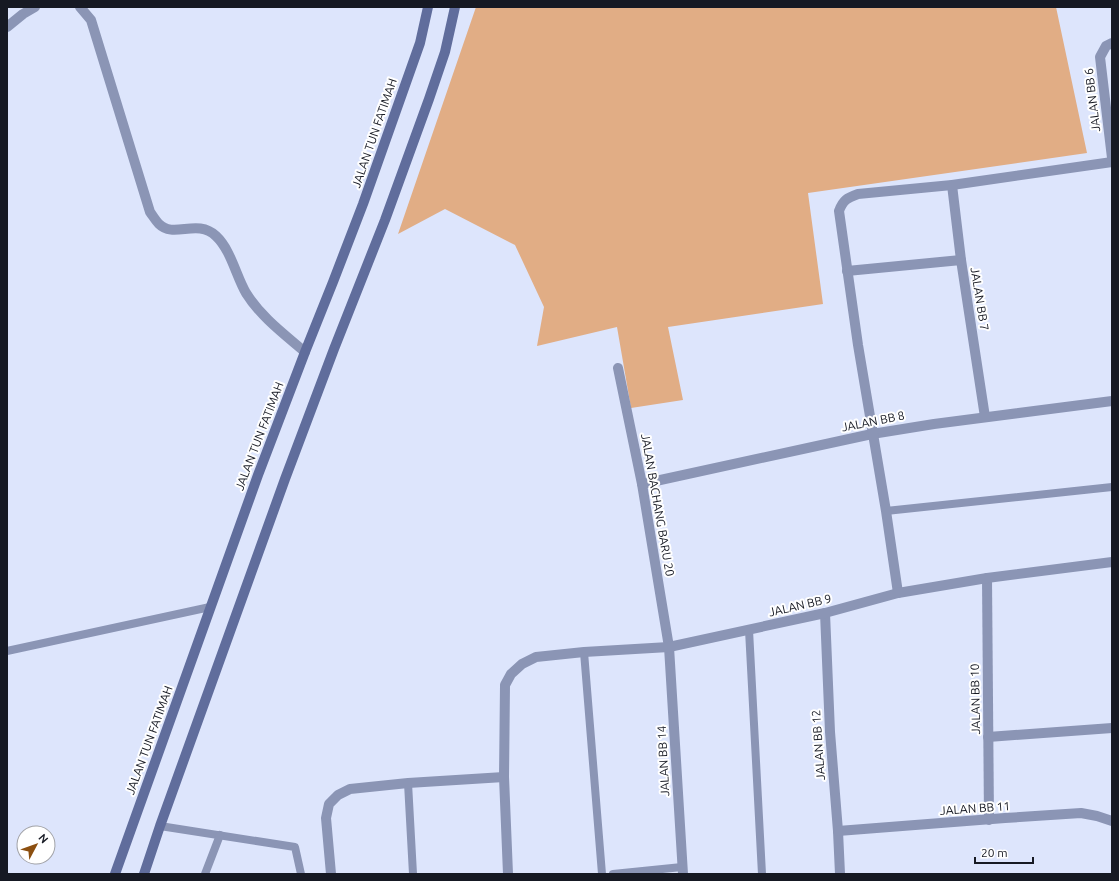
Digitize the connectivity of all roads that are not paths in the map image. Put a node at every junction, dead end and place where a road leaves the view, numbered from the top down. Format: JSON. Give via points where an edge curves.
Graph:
{"nodes":[{"id":1,"x":35,"y":7,"type":"edge"},
{"id":2,"x":80,"y":7,"type":"edge"},
{"id":3,"x":428,"y":7,"type":"edge"},
{"id":4,"x":455,"y":7,"type":"edge"},
{"id":5,"x":7,"y":27,"type":"edge"},
{"id":6,"x":1112,"y":43,"type":"edge"},
{"id":7,"x":1112,"y":158,"type":"edge"},
{"id":8,"x":1112,"y":162,"type":"edge"},
{"id":9,"x":952,"y":185,"type":"junction"},
{"id":10,"x":961,"y":260,"type":"junction"},
{"id":11,"x":847,"y":271,"type":"junction"},
{"id":12,"x":305,"y":352,"type":"junction"},
{"id":13,"x":618,"y":368,"type":"dead end"},
{"id":14,"x":1112,"y":401,"type":"edge"},
{"id":15,"x":985,"y":417,"type":"junction"},
{"id":16,"x":872,"y":434,"type":"junction"},
{"id":17,"x":642,"y":484,"type":"junction"},
{"id":18,"x":1112,"y":487,"type":"edge"},
{"id":19,"x":886,"y":511,"type":"junction"},
{"id":20,"x":1112,"y":562,"type":"edge"},
{"id":21,"x":987,"y":578,"type":"junction"},
{"id":22,"x":898,"y":593,"type":"junction"},
{"id":23,"x":210,"y":607,"type":"junction"},
{"id":24,"x":825,"y":613,"type":"junction"},
{"id":25,"x":749,"y":630,"type":"junction"},
{"id":26,"x":669,"y":647,"type":"junction"},
{"id":27,"x":7,"y":651,"type":"edge"},
{"id":28,"x":584,"y":652,"type":"junction"},
{"id":29,"x":1112,"y":728,"type":"edge"},
{"id":30,"x":988,"y":737,"type":"junction"},
{"id":31,"x":504,"y":777,"type":"junction"},
{"id":32,"x":408,"y":783,"type":"junction"},
{"id":33,"x":989,"y":820,"type":"junction"},
{"id":34,"x":1112,"y":821,"type":"edge"},
{"id":35,"x":160,"y":826,"type":"junction"},
{"id":36,"x":838,"y":831,"type":"junction"},
{"id":37,"x":220,"y":835,"type":"junction"},
{"id":38,"x":682,"y":870,"type":"edge"},
{"id":39,"x":115,"y":874,"type":"edge"},
{"id":40,"x":144,"y":874,"type":"edge"},
{"id":41,"x":205,"y":874,"type":"edge"},
{"id":42,"x":300,"y":874,"type":"edge"},
{"id":43,"x":331,"y":874,"type":"edge"},
{"id":44,"x":413,"y":874,"type":"edge"},
{"id":45,"x":508,"y":874,"type":"edge"},
{"id":46,"x":602,"y":874,"type":"edge"},
{"id":47,"x":613,"y":874,"type":"edge"},
{"id":48,"x":762,"y":874,"type":"edge"},
{"id":49,"x":840,"y":874,"type":"edge"}],
"edges":[{"from":1,"to":5,"type":"street"},
{"from":2,"to":12,"type":"street","via":[[90,20],[150,212],[160,225],[171,231],[204,229],[216,236],[225,248],[246,293],[270,322]]},
{"from":3,"to":12,"type":"main road","name":"JALAN TUN FATIMAH","via":[[420,43],[384,146]]},
{"from":4,"to":35,"type":"main road","via":[[445,52],[429,99],[285,478]]},
{"from":6,"to":7,"type":"street","name":"JALAN BB 6","via":[[1106,46],[1100,57]]},
{"from":8,"to":9,"type":"street"},
{"from":9,"to":10,"type":"street","name":"JALAN BB 7"},
{"from":9,"to":11,"type":"street","via":[[858,194],[849,198],[842,204],[839,212]]},
{"from":10,"to":11,"type":"street"},
{"from":10,"to":15,"type":"street","name":"JALAN BB 7"},
{"from":11,"to":16,"type":"street"},
{"from":12,"to":23,"type":"main road","name":"JALAN TUN FATIMAH"},
{"from":13,"to":17,"type":"street","name":"JALAN BACHANG BARU 20"},
{"from":14,"to":15,"type":"street","name":"JALAN BB 8"},
{"from":15,"to":16,"type":"street","name":"JALAN BB 8"},
{"from":16,"to":17,"type":"street","name":"JALAN BB 8"},
{"from":16,"to":19,"type":"street"},
{"from":17,"to":26,"type":"street","name":"JALAN BACHANG BARU 20"},
{"from":18,"to":19,"type":"lane"},
{"from":19,"to":22,"type":"street"},
{"from":20,"to":21,"type":"street","name":"JALAN BB 9"},
{"from":21,"to":22,"type":"street","name":"JALAN BB 9"},
{"from":21,"to":30,"type":"street","name":"JALAN BB 10"},
{"from":22,"to":24,"type":"street","name":"JALAN BB 9"},
{"from":23,"to":27,"type":"lane"},
{"from":23,"to":39,"type":"main road","name":"JALAN TUN FATIMAH"},
{"from":24,"to":25,"type":"street","name":"JALAN BB 9"},
{"from":24,"to":36,"type":"street","name":"JALAN BB 12","via":[[830,732]]},
{"from":25,"to":26,"type":"street","name":"JALAN BB 9"},
{"from":25,"to":48,"type":"lane"},
{"from":26,"to":28,"type":"street","name":"JALAN BB 9"},
{"from":26,"to":38,"type":"street","name":"JALAN BB 14"},
{"from":28,"to":31,"type":"street","name":"JALAN BB 9","via":[[536,657],[522,664],[511,674],[505,685]]},
{"from":28,"to":46,"type":"lane"},
{"from":29,"to":30,"type":"street"},
{"from":30,"to":33,"type":"street","name":"JALAN BB 10"},
{"from":31,"to":32,"type":"street"},
{"from":31,"to":45,"type":"street"},
{"from":32,"to":43,"type":"street","via":[[350,789],[338,795],[329,804],[326,818]]},
{"from":32,"to":44,"type":"lane"},
{"from":33,"to":34,"type":"street","name":"JALAN BB 11","via":[[1081,813]]},
{"from":33,"to":36,"type":"street","name":"JALAN BB 11"},
{"from":35,"to":37,"type":"lane"},
{"from":35,"to":40,"type":"main road"},
{"from":36,"to":49,"type":"street","name":"JALAN BB 12"},
{"from":37,"to":41,"type":"lane"},
{"from":37,"to":42,"type":"lane","via":[[294,846]]},
{"from":38,"to":47,"type":"lane"}]}
